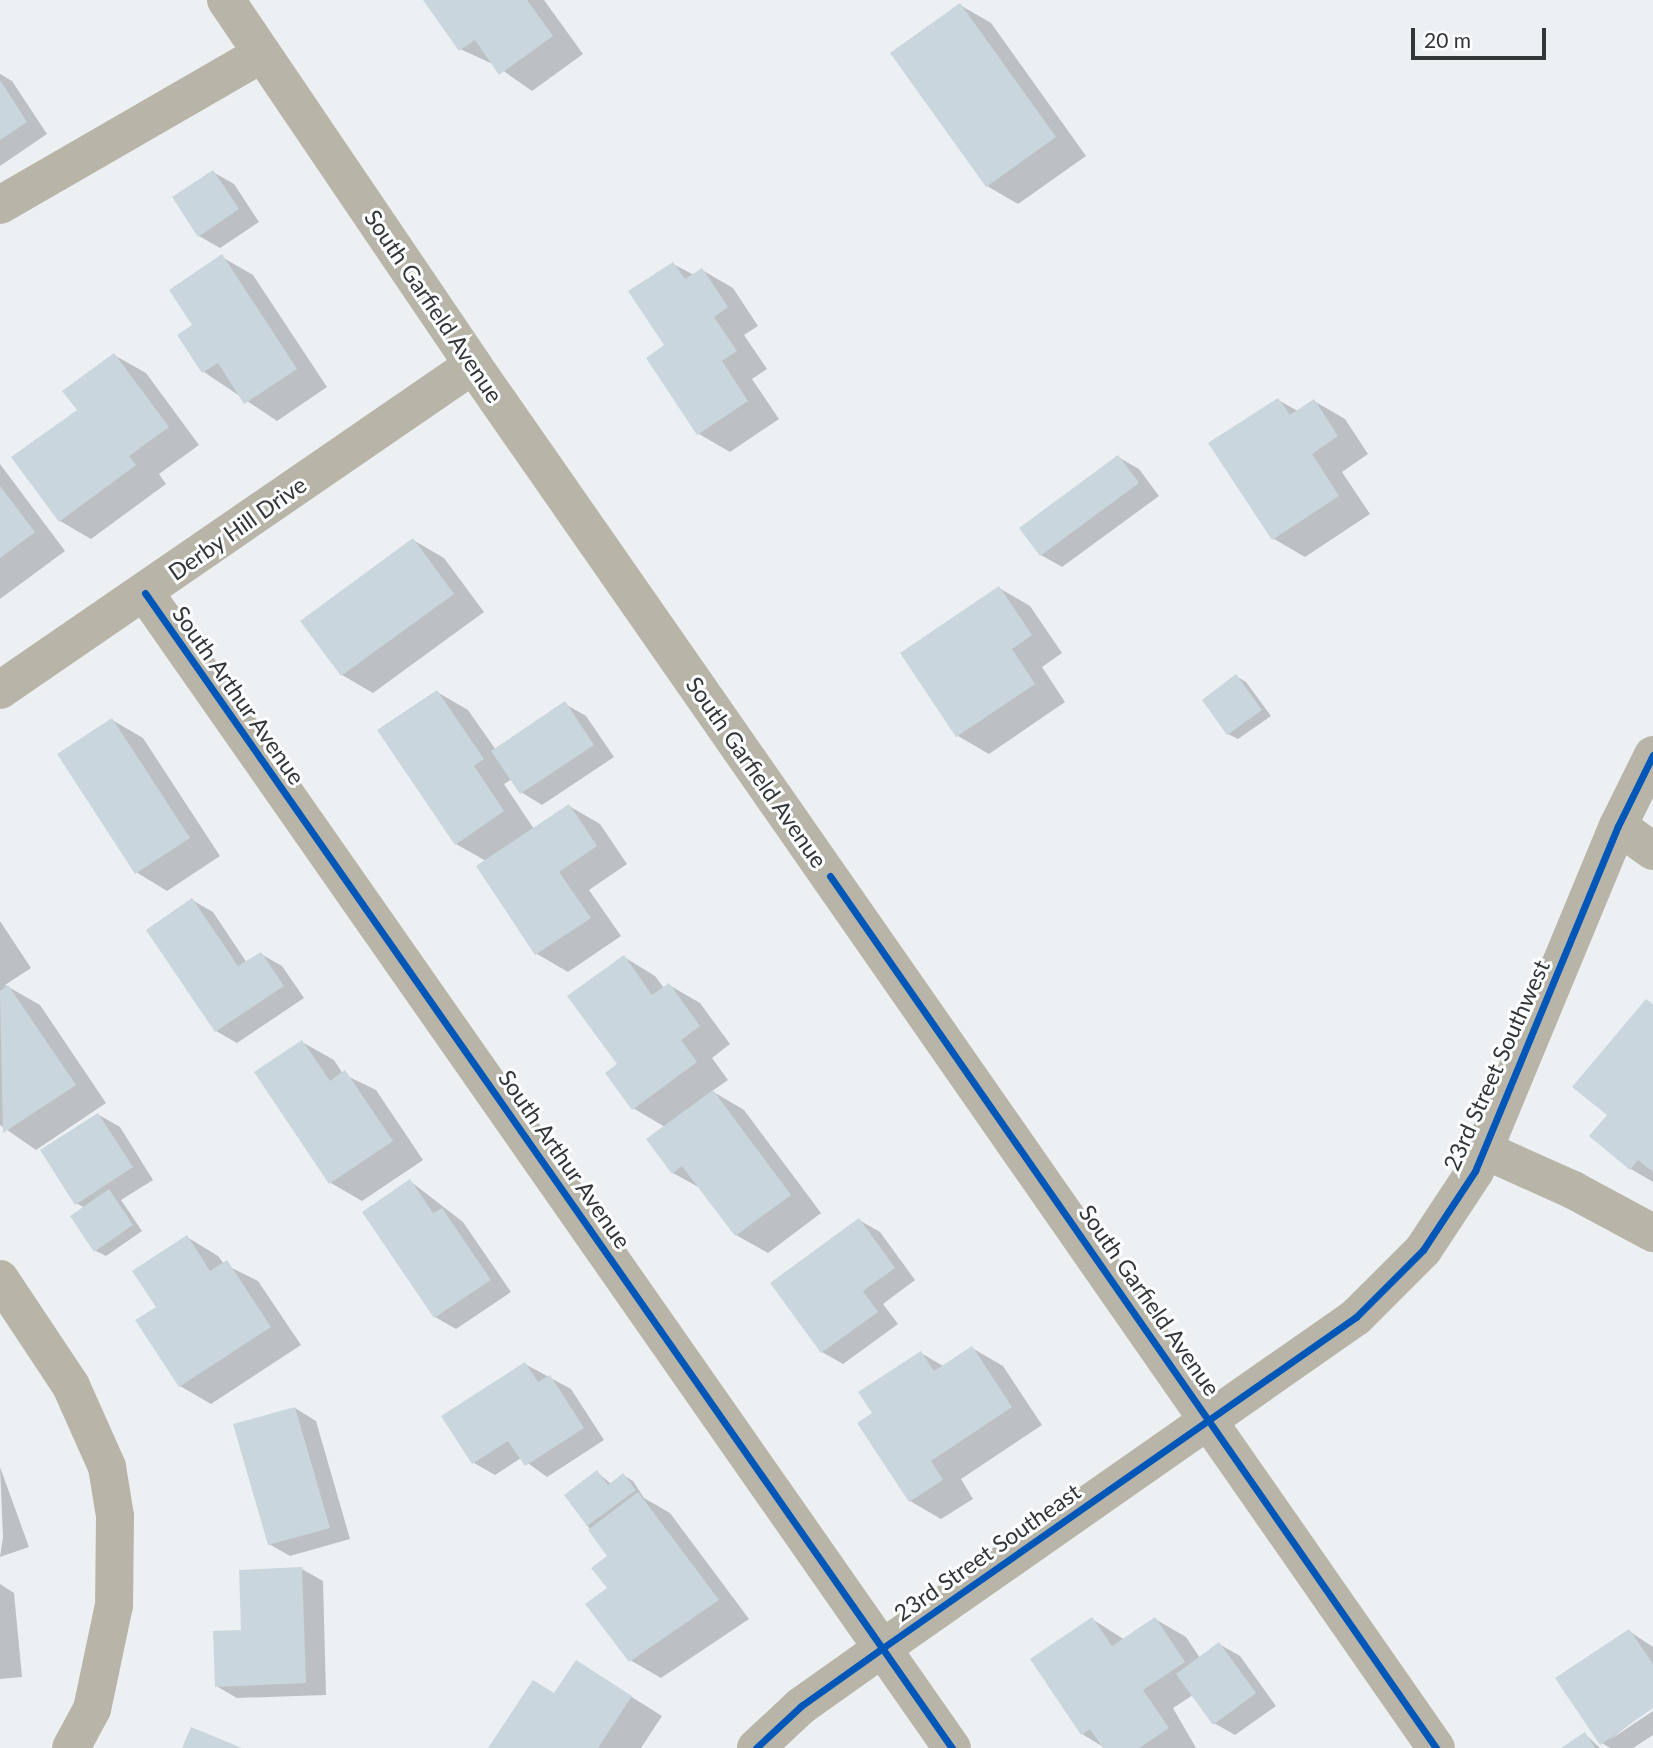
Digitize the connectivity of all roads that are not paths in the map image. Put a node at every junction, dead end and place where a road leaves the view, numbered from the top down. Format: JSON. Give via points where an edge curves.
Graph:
{"nodes":[{"id":1,"x":226,"y":0,"type":"edge"},
{"id":2,"x":262,"y":54,"type":"junction"},
{"id":3,"x":0,"y":205,"type":"edge"},
{"id":4,"x":473,"y":365,"type":"junction"},
{"id":5,"x":145,"y":593,"type":"junction"},
{"id":6,"x":0,"y":690,"type":"edge"},
{"id":7,"x":1653,"y":755,"type":"edge"},
{"id":8,"x":1618,"y":827,"type":"junction"},
{"id":9,"x":1653,"y":851,"type":"edge"},
{"id":10,"x":1484,"y":1150,"type":"junction"},
{"id":11,"x":1653,"y":1233,"type":"edge"},
{"id":12,"x":0,"y":1279,"type":"edge"},
{"id":13,"x":1211,"y":1420,"type":"junction"},
{"id":14,"x":884,"y":1647,"type":"junction"},
{"id":15,"x":71,"y":1748,"type":"edge"},
{"id":16,"x":756,"y":1748,"type":"edge"},
{"id":17,"x":953,"y":1748,"type":"edge"},
{"id":18,"x":1436,"y":1748,"type":"edge"}],
"edges":[{"from":1,"to":2,"type":"street","name":"South Garfield Avenue"},
{"from":2,"to":3,"type":"street"},
{"from":2,"to":4,"type":"street","name":"South Garfield Avenue"},
{"from":4,"to":5,"type":"street","name":"Derby Hill Drive"},
{"from":4,"to":13,"type":"street","name":"South Garfield Avenue"},
{"from":5,"to":6,"type":"street","name":"Derby Hill Drive"},
{"from":5,"to":14,"type":"street","name":"South Arthur Avenue"},
{"from":7,"to":8,"type":"street","name":"23rd Street Southwest"},
{"from":8,"to":9,"type":"street"},
{"from":8,"to":10,"type":"street","name":"23rd Street Southwest"},
{"from":10,"to":11,"type":"street"},
{"from":10,"to":13,"type":"street","name":"23rd Street Southwest","via":[[1423,1250],[1356,1317]]},
{"from":12,"to":15,"type":"street","via":[[71,1385],[107,1467],[115,1516],[114,1605],[92,1709]]},
{"from":13,"to":14,"type":"street","name":"23rd Street Southeast"},
{"from":13,"to":18,"type":"street","name":"South Garfield Avenue"},
{"from":14,"to":16,"type":"street","name":"23rd Street Southeast","via":[[801,1706]]},
{"from":14,"to":17,"type":"street","name":"South Arthur Avenue"}]}
